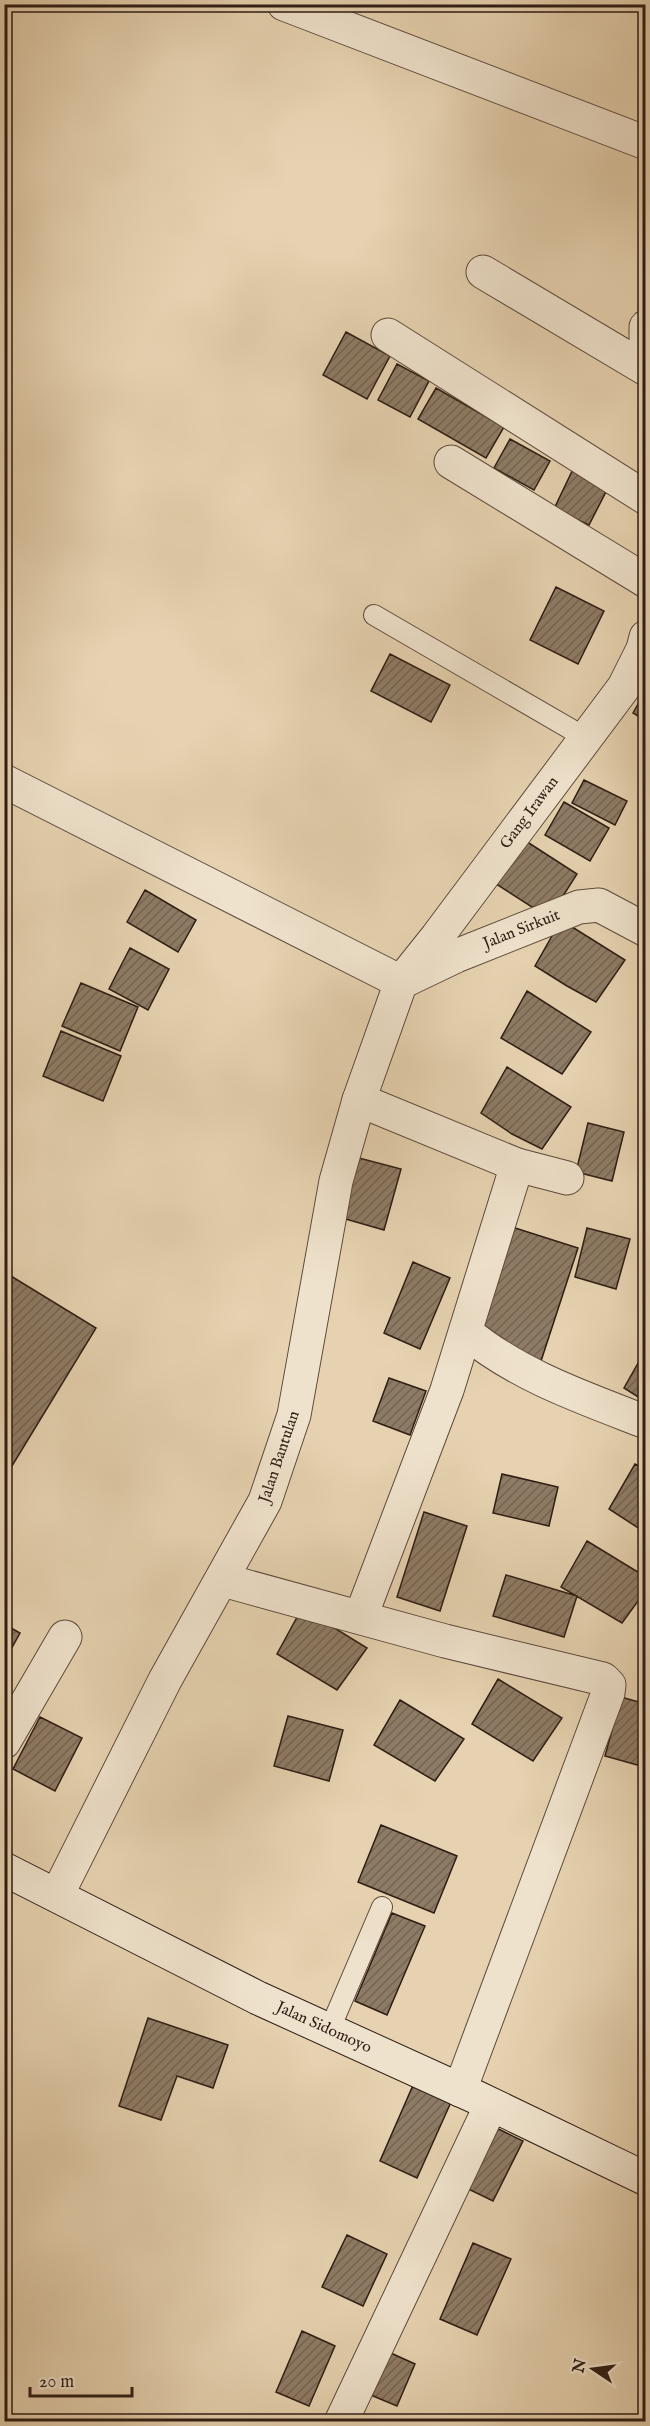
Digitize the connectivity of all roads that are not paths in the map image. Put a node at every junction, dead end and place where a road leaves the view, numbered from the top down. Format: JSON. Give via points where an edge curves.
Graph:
{"nodes":[{"id":1,"x":284,"y":4,"type":"edge"},
{"id":2,"x":645,"y":143,"type":"edge"},
{"id":3,"x":483,"y":272,"type":"dead end"},
{"id":4,"x":645,"y":327,"type":"edge"},
{"id":5,"x":388,"y":335,"type":"dead end"},
{"id":6,"x":645,"y":345,"type":"edge"},
{"id":7,"x":645,"y":369,"type":"edge"},
{"id":8,"x":451,"y":462,"type":"dead end"},
{"id":9,"x":645,"y":498,"type":"edge"},
{"id":10,"x":645,"y":581,"type":"edge"},
{"id":11,"x":374,"y":615,"type":"dead end"},
{"id":12,"x":645,"y":637,"type":"edge"},
{"id":13,"x":586,"y":738,"type":"junction"},
{"id":14,"x":4,"y":781,"type":"edge"},
{"id":15,"x":645,"y":930,"type":"edge"},
{"id":16,"x":401,"y":982,"type":"junction"},
{"id":17,"x":359,"y":1100,"type":"junction"},
{"id":18,"x":517,"y":1165,"type":"junction"},
{"id":19,"x":567,"y":1178,"type":"dead end"},
{"id":20,"x":466,"y":1332,"type":"junction"},
{"id":21,"x":645,"y":1422,"type":"edge"},
{"id":22,"x":223,"y":1580,"type":"junction"},
{"id":23,"x":361,"y":1616,"type":"junction"},
{"id":24,"x":65,"y":1637,"type":"dead end"},
{"id":25,"x":4,"y":1742,"type":"edge"},
{"id":26,"x":6,"y":1872,"type":"edge"},
{"id":27,"x":57,"y":1895,"type":"junction"},
{"id":28,"x":382,"y":1907,"type":"dead end"},
{"id":29,"x":329,"y":2031,"type":"junction"},
{"id":30,"x":460,"y":2090,"type":"junction"},
{"id":31,"x":491,"y":2105,"type":"junction"},
{"id":32,"x":645,"y":2180,"type":"edge"},
{"id":33,"x":341,"y":2421,"type":"edge"}],
"edges":[{"from":1,"to":2,"type":"street"},
{"from":3,"to":7,"type":"street"},
{"from":4,"to":6,"type":"street"},
{"from":5,"to":9,"type":"street"},
{"from":8,"to":10,"type":"street"},
{"from":11,"to":13,"type":"lane"},
{"from":12,"to":13,"type":"street","name":"Gang Irawan","via":[[624,687]]},
{"from":13,"to":16,"type":"street","name":"Gang Irawan"},
{"from":14,"to":16,"type":"street"},
{"from":15,"to":16,"type":"street","name":"Jalan Sirkuit","via":[[599,905],[579,907]]},
{"from":16,"to":17,"type":"street","name":"Jalan Bantulan"},
{"from":17,"to":18,"type":"street"},
{"from":17,"to":22,"type":"street","name":"Jalan Bantulan","via":[[336,1181],[294,1415],[265,1501]]},
{"from":18,"to":19,"type":"street"},
{"from":18,"to":20,"type":"street"},
{"from":20,"to":21,"type":"street","via":[[480,1344],[551,1383]]},
{"from":20,"to":23,"type":"street"},
{"from":22,"to":23,"type":"street"},
{"from":22,"to":27,"type":"street","name":"Jalan Bantulan","via":[[165,1680]]},
{"from":23,"to":30,"type":"street","via":[[445,1641],[603,1679],[609,1684]]},
{"from":24,"to":25,"type":"street"},
{"from":26,"to":27,"type":"street","name":"Jalan Sidomoyo"},
{"from":27,"to":29,"type":"street","name":"Jalan Sidomoyo"},
{"from":28,"to":29,"type":"lane"},
{"from":29,"to":30,"type":"street","name":"Jalan Sidomoyo"},
{"from":30,"to":31,"type":"street","name":"Jalan Sidomoyo"},
{"from":31,"to":32,"type":"street","name":"Jalan Sidomoyo"},
{"from":31,"to":33,"type":"street"}]}
